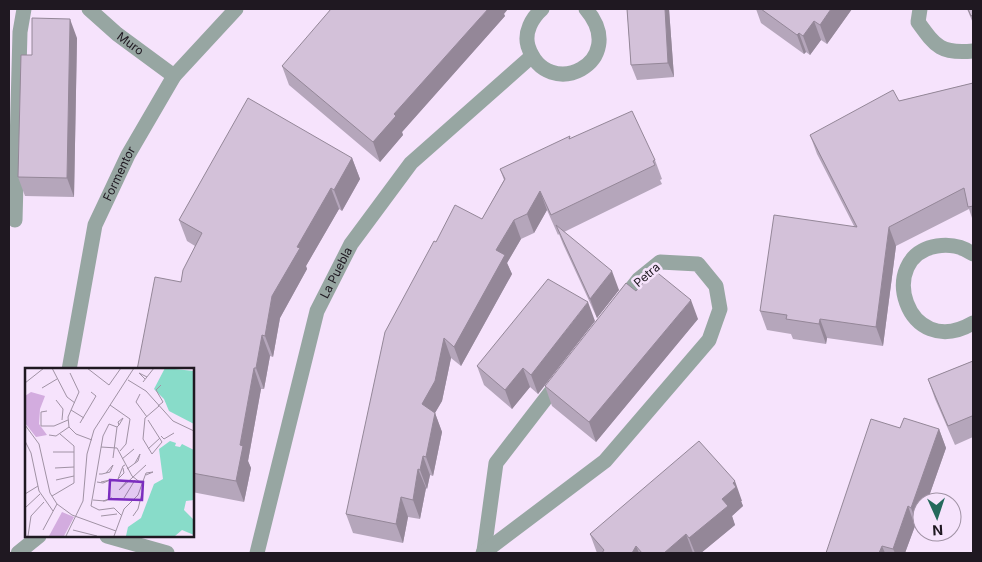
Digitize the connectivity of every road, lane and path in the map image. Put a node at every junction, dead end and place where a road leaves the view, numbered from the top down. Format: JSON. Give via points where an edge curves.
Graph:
{"nodes":[{"id":1,"x":24,"y":9,"type":"edge"},
{"id":2,"x":89,"y":9,"type":"edge"},
{"id":3,"x":236,"y":9,"type":"edge"},
{"id":4,"x":542,"y":9,"type":"edge"},
{"id":5,"x":586,"y":9,"type":"edge"},
{"id":6,"x":920,"y":9,"type":"edge"},
{"id":7,"x":973,"y":51,"type":"edge"},
{"id":8,"x":532,"y":56,"type":"junction"},
{"id":9,"x":174,"y":76,"type":"junction"},
{"id":10,"x":15,"y":220,"type":"dead end"},
{"id":11,"x":973,"y":254,"type":"edge"},
{"id":12,"x":609,"y":317,"type":"edge"},
{"id":13,"x":973,"y":322,"type":"edge"},
{"id":14,"x":69,"y":368,"type":"edge"},
{"id":15,"x":567,"y":371,"type":"edge"},
{"id":16,"x":38,"y":537,"type":"edge"},
{"id":17,"x":111,"y":537,"type":"edge"},
{"id":18,"x":483,"y":552,"type":"edge"},
{"id":19,"x":18,"y":553,"type":"edge"},
{"id":20,"x":167,"y":553,"type":"edge"},
{"id":21,"x":257,"y":553,"type":"edge"}],
"edges":[{"from":1,"to":10,"type":"street","via":[[20,32]]},
{"from":2,"to":9,"type":"street","name":"Muro"},
{"from":3,"to":9,"type":"street","name":"Formentor"},
{"from":4,"to":8,"type":"street","via":[[528,28],[527,42]]},
{"from":5,"to":8,"type":"street","via":[[596,20],[600,33],[599,47],[592,61],[582,70],[554,73],[541,67]]},
{"from":6,"to":7,"type":"street","via":[[918,22],[932,42],[952,53]]},
{"from":8,"to":21,"type":"street","name":"La Puebla","via":[[411,163],[351,244],[317,311]]},
{"from":9,"to":14,"type":"street","name":"Formentor","via":[[128,154],[95,225]]},
{"from":11,"to":13,"type":"street","via":[[965,248],[948,245],[931,247],[916,256],[906,270],[902,287],[905,304],[914,318],[928,328],[945,332],[962,329]]},
{"from":12,"to":18,"type":"street","name":"Petra","via":[[639,279],[660,262],[698,264],[716,286],[720,309],[709,340],[605,461]]},
{"from":15,"to":18,"type":"street","name":"Petra","via":[[496,463]]},
{"from":16,"to":19,"type":"street"},
{"from":17,"to":20,"type":"street"}]}
